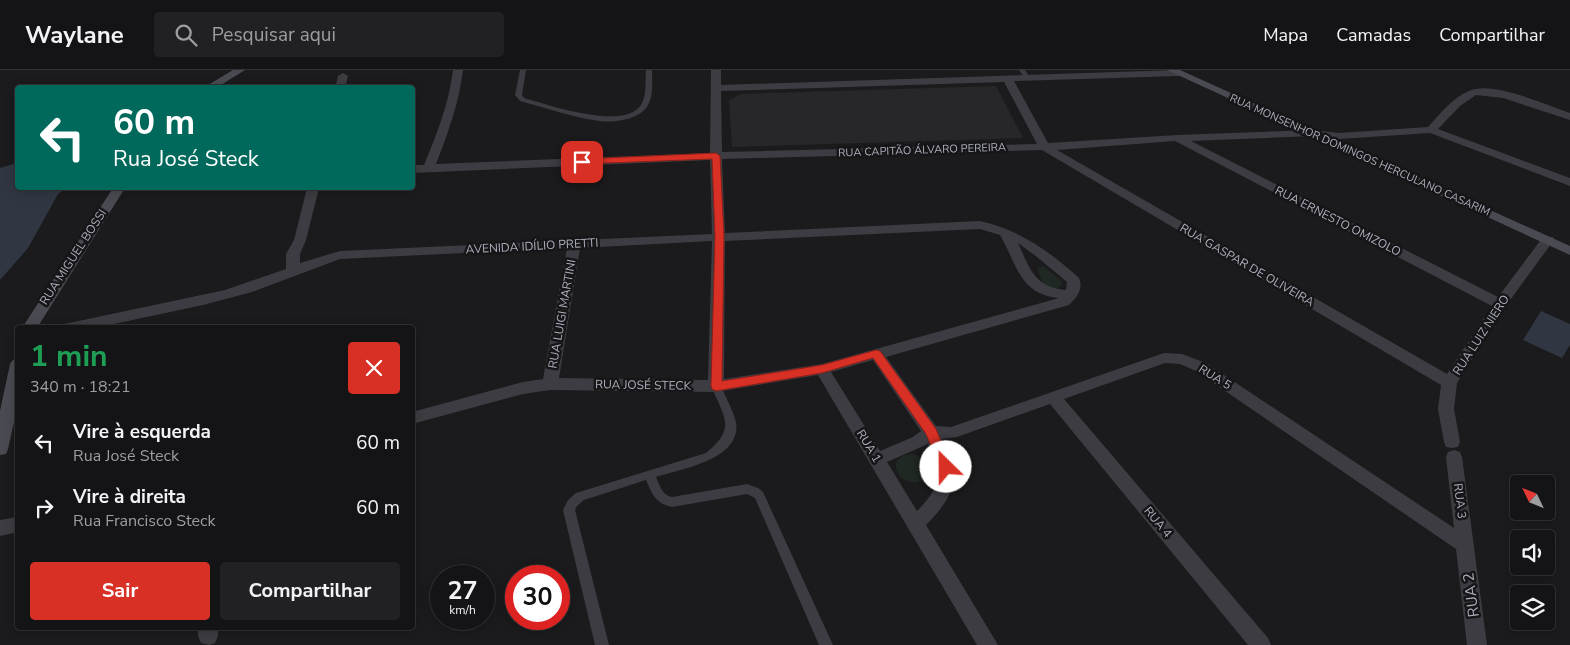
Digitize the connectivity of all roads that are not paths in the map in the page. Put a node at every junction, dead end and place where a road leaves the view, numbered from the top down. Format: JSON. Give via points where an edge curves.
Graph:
{"nodes":[{"id":1,"x":240,"y":70,"type":"edge"},
{"id":2,"x":458,"y":70,"type":"edge"},
{"id":3,"x":523,"y":70,"type":"edge"},
{"id":4,"x":649,"y":70,"type":"edge"},
{"id":5,"x":716,"y":70,"type":"edge"},
{"id":6,"x":897,"y":70,"type":"edge"},
{"id":7,"x":1175,"y":72,"type":"edge"},
{"id":8,"x":1025,"y":74,"type":"edge"},
{"id":9,"x":343,"y":76,"type":"dead end"},
{"id":10,"x":1008,"y":80,"type":"junction"},
{"id":11,"x":902,"y":83,"type":"junction"},
{"id":12,"x":213,"y":85,"type":"edge"},
{"id":13,"x":341,"y":85,"type":"edge"},
{"id":14,"x":717,"y":88,"type":"junction"},
{"id":15,"x":1570,"y":117,"type":"edge"},
{"id":16,"x":1431,"y":130,"type":"junction"},
{"id":17,"x":1313,"y":133,"type":"junction"},
{"id":18,"x":1177,"y":138,"type":"junction"},
{"id":19,"x":1044,"y":147,"type":"junction"},
{"id":20,"x":716,"y":156,"type":"junction"},
{"id":21,"x":429,"y":168,"type":"junction"},
{"id":22,"x":415,"y":169,"type":"edge"},
{"id":23,"x":1570,"y":182,"type":"edge"},
{"id":24,"x":118,"y":190,"type":"edge"},
{"id":25,"x":313,"y":190,"type":"edge"},
{"id":26,"x":1004,"y":230,"type":"junction"},
{"id":27,"x":720,"y":236,"type":"junction"},
{"id":28,"x":300,"y":240,"type":"junction"},
{"id":29,"x":1548,"y":240,"type":"junction"},
{"id":30,"x":574,"y":244,"type":"junction"},
{"id":31,"x":1570,"y":251,"type":"edge"},
{"id":32,"x":1045,"y":256,"type":"junction"},
{"id":33,"x":323,"y":259,"type":"junction"},
{"id":34,"x":1020,"y":262,"type":"junction"},
{"id":35,"x":293,"y":270,"type":"junction"},
{"id":36,"x":1028,"y":280,"type":"junction"},
{"id":37,"x":1071,"y":295,"type":"junction"},
{"id":38,"x":1500,"y":304,"type":"junction"},
{"id":39,"x":1019,"y":314,"type":"junction"},
{"id":40,"x":31,"y":325,"type":"edge"},
{"id":41,"x":83,"y":325,"type":"edge"},
{"id":42,"x":876,"y":354,"type":"junction"},
{"id":43,"x":822,"y":369,"type":"junction"},
{"id":44,"x":15,"y":378,"type":"edge"},
{"id":45,"x":1449,"y":383,"type":"junction"},
{"id":46,"x":550,"y":384,"type":"junction"},
{"id":47,"x":716,"y":386,"type":"junction"},
{"id":48,"x":1054,"y":398,"type":"junction"},
{"id":49,"x":415,"y":417,"type":"edge"},
{"id":50,"x":931,"y":432,"type":"junction"},
{"id":51,"x":0,"y":449,"type":"edge"},
{"id":52,"x":1453,"y":450,"type":"joint"},
{"id":53,"x":877,"y":459,"type":"junction"},
{"id":54,"x":649,"y":475,"type":"junction"},
{"id":55,"x":916,"y":523,"type":"junction"},
{"id":56,"x":15,"y":525,"type":"edge"},
{"id":57,"x":0,"y":528,"type":"edge"},
{"id":58,"x":1465,"y":545,"type":"junction"},
{"id":59,"x":602,"y":645,"type":"edge"},
{"id":60,"x":826,"y":645,"type":"edge"},
{"id":61,"x":988,"y":645,"type":"edge"},
{"id":62,"x":1261,"y":645,"type":"edge"},
{"id":63,"x":1477,"y":645,"type":"edge"}],
"edges":[{"from":1,"to":12,"type":"main road"},
{"from":2,"to":21,"type":"street","via":[[452,110]]},
{"from":3,"to":4,"type":"lane","via":[[518,95],[522,100],[610,119],[642,109],[646,102]]},
{"from":5,"to":14,"type":"street"},
{"from":6,"to":11,"type":"street"},
{"from":7,"to":8,"type":"street"},
{"from":7,"to":17,"type":"main road","name":"RUA MONSENHOR DOMINGOS HERCULANO CASARIM"},
{"from":8,"to":10,"type":"street"},
{"from":9,"to":13,"type":"street"},
{"from":10,"to":11,"type":"street"},
{"from":10,"to":19,"type":"street"},
{"from":11,"to":14,"type":"street"},
{"from":14,"to":20,"type":"street"},
{"from":15,"to":16,"type":"street","via":[[1482,90],[1465,97]]},
{"from":16,"to":17,"type":"street","name":"RUA CAPITÃO ÁLVARO PEREIRA","via":[[1339,136]]},
{"from":16,"to":23,"type":"street"},
{"from":17,"to":18,"type":"street","name":"RUA CAPITÃO ÁLVARO PEREIRA"},
{"from":17,"to":29,"type":"main road","name":"RUA MONSENHOR DOMINGOS HERCULANO CASARIM"},
{"from":18,"to":19,"type":"street","name":"RUA CAPITÃO ÁLVARO PEREIRA"},
{"from":18,"to":38,"type":"street","name":"RUA ERNESTO OMIZOLO"},
{"from":19,"to":20,"type":"street","name":"RUA CAPITÃO ÁLVARO PEREIRA"},
{"from":19,"to":45,"type":"street","name":"RUA GASPAR DE OLIVEIRA"},
{"from":20,"to":21,"type":"street","name":"RUA CAPITÃO ÁLVARO PEREIRA"},
{"from":20,"to":27,"type":"street"},
{"from":21,"to":22,"type":"street","name":"RUA CAPITÃO ÁLVARO PEREIRA"},
{"from":24,"to":40,"type":"main road","name":"RUA MIGUEL BOSSI"},
{"from":25,"to":28,"type":"street"},
{"from":26,"to":27,"type":"street","name":"AVENIDA IDÍLIO PRETTI","via":[[980,225]]},
{"from":26,"to":32,"type":"street","name":"AVENIDA IDÍLIO PRETTI"},
{"from":26,"to":34,"type":"street"},
{"from":27,"to":30,"type":"street","name":"AVENIDA IDÍLIO PRETTI"},
{"from":27,"to":47,"type":"street"},
{"from":28,"to":33,"type":"street"},
{"from":28,"to":35,"type":"street","via":[[293,254]]},
{"from":29,"to":31,"type":"main road","name":"RUA MONSENHOR DOMINGOS HERCULANO CASARIM"},
{"from":29,"to":38,"type":"street","name":"RUA LUIZ NIERO"},
{"from":30,"to":33,"type":"street","name":"AVENIDA IDÍLIO PRETTI","via":[[340,255]]},
{"from":30,"to":46,"type":"street","name":"RUA LUIGI MARTINI"},
{"from":32,"to":34,"type":"street","via":[[1031,256]]},
{"from":32,"to":37,"type":"street","name":"AVENIDA IDÍLIO PRETTI","via":[[1074,281]]},
{"from":33,"to":35,"type":"street","name":"AVENIDA IDÍLIO PRETTI"},
{"from":34,"to":36,"type":"street"},
{"from":35,"to":41,"type":"street","name":"AVENIDA IDÍLIO PRETTI","via":[[215,298]]},
{"from":36,"to":37,"type":"street","via":[[1047,292]]},
{"from":36,"to":39,"type":"street","via":[[1030,300]]},
{"from":37,"to":39,"type":"street","name":"RUA JOSÉ STECK","via":[[1064,302]]},
{"from":38,"to":45,"type":"street","name":"RUA LUIZ NIERO"},
{"from":39,"to":42,"type":"street","name":"RUA JOSÉ STECK"},
{"from":42,"to":43,"type":"street","name":"RUA JOSÉ STECK"},
{"from":42,"to":50,"type":"street"},
{"from":43,"to":47,"type":"street","name":"RUA JOSÉ STECK"},
{"from":43,"to":53,"type":"street","name":"RUA 1"},
{"from":44,"to":51,"type":"main road"},
{"from":45,"to":52,"type":"street","name":"RUA LUIZ NIERO","via":[[1446,409]]},
{"from":46,"to":47,"type":"street","name":"RUA JOSÉ STECK"},
{"from":46,"to":49,"type":"street","name":"RUA JOSÉ STECK","via":[[523,388]]},
{"from":47,"to":54,"type":"lane","via":[[731,424],[730,437],[710,456]]},
{"from":48,"to":50,"type":"street","name":"RUA 5","via":[[951,433]]},
{"from":48,"to":58,"type":"street","name":"RUA 5","via":[[1164,358],[1182,359],[1201,367]]},
{"from":48,"to":62,"type":"street","name":"RUA 4"},
{"from":50,"to":53,"type":"street","via":[[919,442]]},
{"from":50,"to":55,"type":"street","via":[[946,467],[943,490]]},
{"from":52,"to":58,"type":"street","name":"RUA 3"},
{"from":53,"to":55,"type":"street","name":"RUA 1"},
{"from":54,"to":59,"type":"lane","via":[[580,496],[569,510]]},
{"from":54,"to":60,"type":"lane","via":[[664,502],[747,490],[759,495]]},
{"from":55,"to":61,"type":"street","name":"RUA 1"},
{"from":56,"to":57,"type":"street"},
{"from":58,"to":63,"type":"street","name":"RUA 2"}]}
